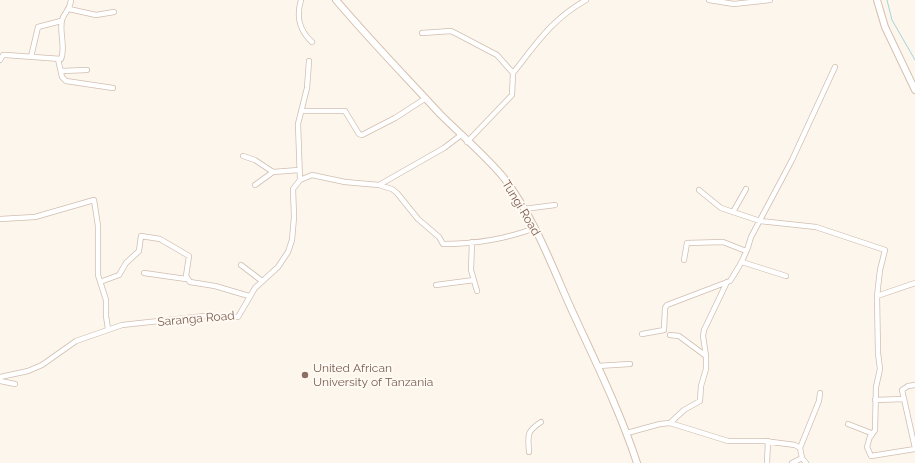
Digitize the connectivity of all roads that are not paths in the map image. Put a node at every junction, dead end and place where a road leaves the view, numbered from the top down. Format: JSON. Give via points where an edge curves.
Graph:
{"nodes":[{"id":1,"x":71,"y":0,"type":"edge"},
{"id":2,"x":301,"y":0,"type":"edge"},
{"id":3,"x":336,"y":0,"type":"edge"},
{"id":4,"x":586,"y":0,"type":"edge"},
{"id":5,"x":709,"y":0,"type":"edge"},
{"id":6,"x":770,"y":0,"type":"edge"},
{"id":7,"x":877,"y":0,"type":"edge"},
{"id":8,"x":70,"y":9,"type":"junction"},
{"id":9,"x":114,"y":12,"type":"dead end"},
{"id":10,"x":61,"y":21,"type":"junction"},
{"id":11,"x":422,"y":33,"type":"dead end"},
{"id":12,"x":312,"y":42,"type":"dead end"},
{"id":13,"x":1,"y":56,"type":"edge"},
{"id":14,"x":31,"y":57,"type":"junction"},
{"id":15,"x":58,"y":60,"type":"junction"},
{"id":16,"x":309,"y":61,"type":"dead end"},
{"id":17,"x":835,"y":67,"type":"dead end"},
{"id":18,"x":87,"y":70,"type":"dead end"},
{"id":19,"x":61,"y":72,"type":"junction"},
{"id":20,"x":513,"y":73,"type":"junction"},
{"id":21,"x":114,"y":88,"type":"dead end"},
{"id":22,"x":915,"y":90,"type":"edge"},
{"id":23,"x":426,"y":98,"type":"junction"},
{"id":24,"x":301,"y":111,"type":"junction"},
{"id":25,"x":460,"y":135,"type":"junction"},
{"id":26,"x":467,"y":142,"type":"junction"},
{"id":27,"x":243,"y":156,"type":"dead end"},
{"id":28,"x":299,"y":170,"type":"junction"},
{"id":29,"x":273,"y":172,"type":"junction"},
{"id":30,"x":300,"y":180,"type":"junction"},
{"id":31,"x":255,"y":184,"type":"dead end"},
{"id":32,"x":379,"y":185,"type":"junction"},
{"id":33,"x":746,"y":189,"type":"dead end"},
{"id":34,"x":699,"y":190,"type":"dead end"},
{"id":35,"x":555,"y":205,"type":"dead end"},
{"id":36,"x":524,"y":209,"type":"junction"},
{"id":37,"x":733,"y":212,"type":"junction"},
{"id":38,"x":0,"y":219,"type":"edge"},
{"id":39,"x":760,"y":220,"type":"junction"},
{"id":40,"x":535,"y":228,"type":"junction"},
{"id":41,"x":472,"y":242,"type":"junction"},
{"id":42,"x":746,"y":251,"type":"junction"},
{"id":43,"x":684,"y":260,"type":"dead end"},
{"id":44,"x":742,"y":262,"type":"junction"},
{"id":45,"x":241,"y":265,"type":"dead end"},
{"id":46,"x":144,"y":273,"type":"dead end"},
{"id":47,"x":786,"y":276,"type":"dead end"},
{"id":48,"x":186,"y":280,"type":"junction"},
{"id":49,"x":474,"y":280,"type":"junction"},
{"id":50,"x":262,"y":281,"type":"junction"},
{"id":51,"x":100,"y":282,"type":"junction"},
{"id":52,"x":727,"y":282,"type":"junction"},
{"id":53,"x":915,"y":283,"type":"edge"},
{"id":54,"x":436,"y":285,"type":"dead end"},
{"id":55,"x":476,"y":291,"type":"dead end"},
{"id":56,"x":249,"y":296,"type":"junction"},
{"id":57,"x":877,"y":296,"type":"junction"},
{"id":58,"x":108,"y":329,"type":"junction"},
{"id":59,"x":642,"y":334,"type":"dead end"},
{"id":60,"x":670,"y":335,"type":"dead end"},
{"id":61,"x":706,"y":356,"type":"junction"},
{"id":62,"x":630,"y":364,"type":"dead end"},
{"id":63,"x":597,"y":366,"type":"junction"},
{"id":64,"x":0,"y":377,"type":"edge"},
{"id":65,"x":0,"y":381,"type":"edge"},
{"id":66,"x":15,"y":384,"type":"dead end"},
{"id":67,"x":915,"y":385,"type":"edge"},
{"id":68,"x":820,"y":393,"type":"dead end"},
{"id":69,"x":904,"y":399,"type":"junction"},
{"id":70,"x":875,"y":400,"type":"junction"},
{"id":71,"x":541,"y":422,"type":"dead end"},
{"id":72,"x":670,"y":423,"type":"junction"},
{"id":73,"x":848,"y":424,"type":"dead end"},
{"id":74,"x":627,"y":432,"type":"junction"},
{"id":75,"x":871,"y":436,"type":"junction"},
{"id":76,"x":768,"y":441,"type":"junction"},
{"id":77,"x":800,"y":448,"type":"junction"},
{"id":78,"x":915,"y":448,"type":"edge"},
{"id":79,"x":529,"y":452,"type":"dead end"},
{"id":80,"x":802,"y":458,"type":"junction"},
{"id":81,"x":637,"y":463,"type":"edge"},
{"id":82,"x":767,"y":463,"type":"edge"},
{"id":83,"x":792,"y":463,"type":"edge"},
{"id":84,"x":806,"y":463,"type":"edge"}],
"edges":[{"from":1,"to":8,"type":"street"},
{"from":2,"to":12,"type":"street","via":[[298,12],[300,27],[303,34]]},
{"from":3,"to":23,"type":"main road","name":"Tungi Road"},
{"from":4,"to":20,"type":"street","via":[[564,14],[543,34]]},
{"from":5,"to":6,"type":"street","via":[[734,4]]},
{"from":7,"to":22,"type":"main road","via":[[884,27]]},
{"from":8,"to":9,"type":"street","via":[[96,15]]},
{"from":8,"to":10,"type":"street"},
{"from":10,"to":14,"type":"street","via":[[38,26]]},
{"from":10,"to":15,"type":"street","via":[[62,56]]},
{"from":11,"to":20,"type":"street","via":[[451,31],[497,54]]},
{"from":13,"to":14,"type":"street"},
{"from":14,"to":15,"type":"street"},
{"from":15,"to":19,"type":"street"},
{"from":16,"to":24,"type":"street","via":[[307,88]]},
{"from":17,"to":39,"type":"street","via":[[792,160]]},
{"from":18,"to":19,"type":"street"},
{"from":19,"to":21,"type":"street","via":[[66,81]]},
{"from":20,"to":26,"type":"street","via":[[512,95]]},
{"from":23,"to":24,"type":"street","via":[[362,135],[345,111]]},
{"from":23,"to":25,"type":"main road","name":"Tungi Road"},
{"from":24,"to":28,"type":"street","via":[[298,124]]},
{"from":25,"to":26,"type":"main road","name":"Tungi Road"},
{"from":25,"to":32,"type":"street","via":[[444,148]]},
{"from":26,"to":36,"type":"main road","name":"Tungi Road","via":[[503,178]]},
{"from":27,"to":29,"type":"street","via":[[255,160]]},
{"from":28,"to":29,"type":"street"},
{"from":28,"to":30,"type":"street"},
{"from":29,"to":31,"type":"street"},
{"from":30,"to":32,"type":"street","via":[[312,175],[345,182]]},
{"from":30,"to":50,"type":"street","name":"Saranga Road","via":[[293,189],[294,218],[290,246],[278,267]]},
{"from":32,"to":41,"type":"street","via":[[397,193],[443,244]]},
{"from":33,"to":37,"type":"street"},
{"from":34,"to":37,"type":"street","via":[[721,208]]},
{"from":35,"to":36,"type":"street"},
{"from":36,"to":40,"type":"main road","name":"Tungi Road"},
{"from":37,"to":39,"type":"street"},
{"from":38,"to":51,"type":"street","via":[[32,217],[94,200],[98,226]]},
{"from":39,"to":42,"type":"street"},
{"from":39,"to":57,"type":"street","via":[[816,227],[885,250]]},
{"from":40,"to":41,"type":"street","via":[[518,235]]},
{"from":40,"to":63,"type":"main road","name":"Tungi Road"},
{"from":41,"to":49,"type":"street","via":[[471,270]]},
{"from":42,"to":43,"type":"street","via":[[723,242],[687,243]]},
{"from":42,"to":44,"type":"street"},
{"from":44,"to":47,"type":"street"},
{"from":44,"to":52,"type":"street"},
{"from":45,"to":50,"type":"street"},
{"from":46,"to":48,"type":"street"},
{"from":48,"to":51,"type":"street","via":[[189,256],[160,239],[141,236],[139,251],[126,263],[119,275]]},
{"from":48,"to":56,"type":"street"},
{"from":49,"to":54,"type":"street"},
{"from":49,"to":55,"type":"street"},
{"from":50,"to":56,"type":"street","name":"Saranga Road"},
{"from":51,"to":58,"type":"street","via":[[106,300]]},
{"from":52,"to":59,"type":"street","via":[[667,305],[664,330]]},
{"from":52,"to":61,"type":"street","via":[[704,330]]},
{"from":53,"to":57,"type":"street"},
{"from":56,"to":58,"type":"street","name":"Saranga Road","via":[[238,318],[205,316],[132,323]]},
{"from":57,"to":70,"type":"street","via":[[880,369]]},
{"from":58,"to":64,"type":"street","name":"Saranga Road","via":[[76,341],[42,365]]},
{"from":60,"to":61,"type":"street","via":[[679,336]]},
{"from":61,"to":72,"type":"street","via":[[700,401],[684,410]]},
{"from":62,"to":63,"type":"street"},
{"from":63,"to":74,"type":"main road","name":"Tungi Road"},
{"from":65,"to":66,"type":"street"},
{"from":67,"to":69,"type":"street","via":[[902,390]]},
{"from":68,"to":77,"type":"street"},
{"from":69,"to":70,"type":"street"},
{"from":69,"to":78,"type":"street"},
{"from":70,"to":75,"type":"street","via":[[875,430]]},
{"from":71,"to":79,"type":"street","via":[[528,434]]},
{"from":72,"to":74,"type":"street"},
{"from":72,"to":76,"type":"street","via":[[728,441]]},
{"from":73,"to":75,"type":"street","via":[[870,433]]},
{"from":74,"to":81,"type":"main road","name":"Tungi Road"},
{"from":75,"to":78,"type":"street","via":[[867,450],[873,457]]},
{"from":76,"to":77,"type":"street"},
{"from":76,"to":82,"type":"street"},
{"from":77,"to":80,"type":"street"},
{"from":80,"to":83,"type":"street"},
{"from":80,"to":84,"type":"street"}]}
